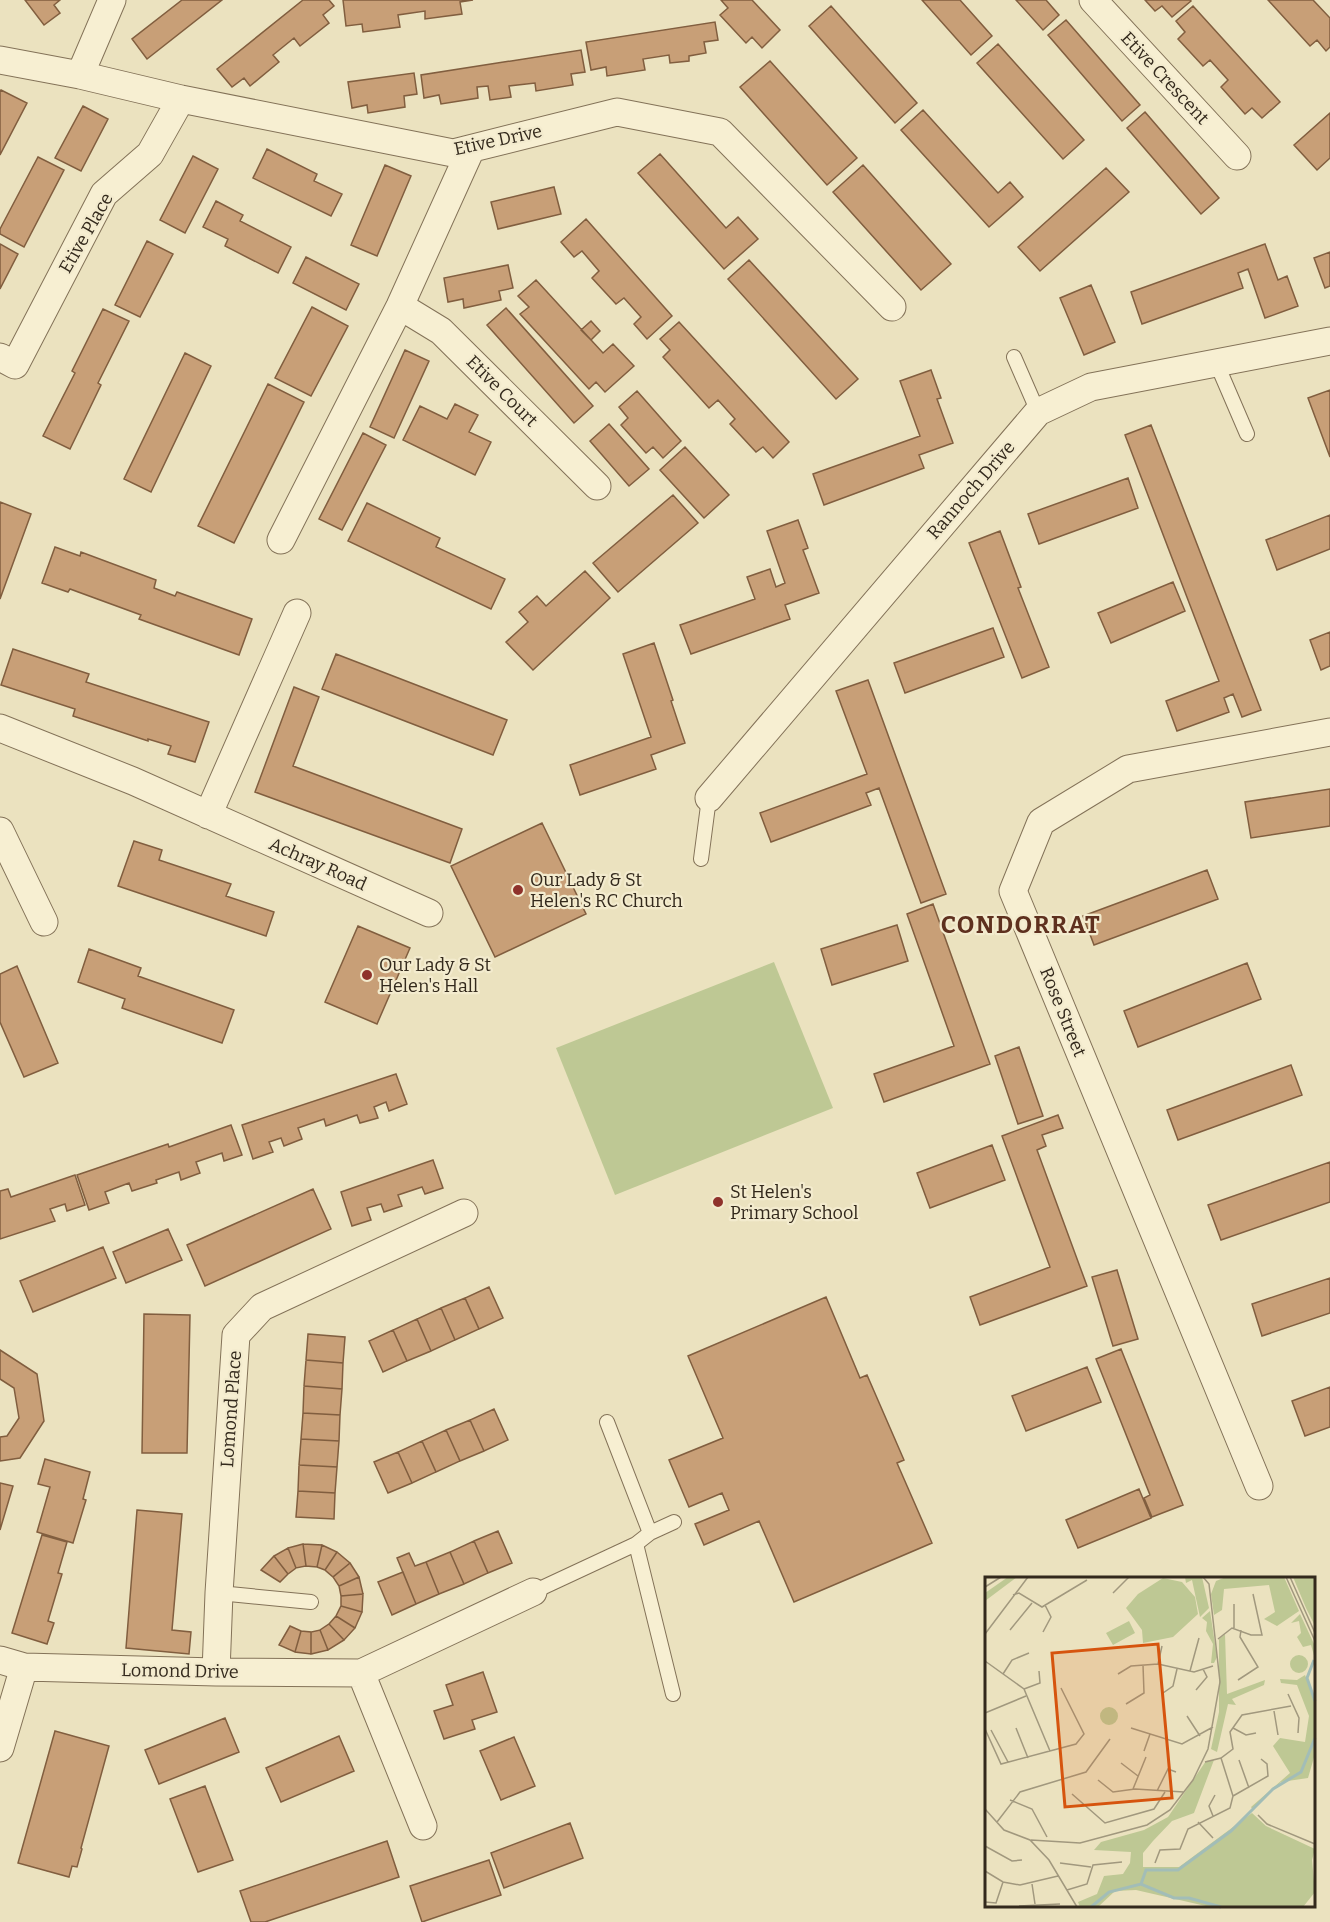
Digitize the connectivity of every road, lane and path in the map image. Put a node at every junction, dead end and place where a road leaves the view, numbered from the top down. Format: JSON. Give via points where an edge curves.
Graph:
{"nodes":[{"id":1,"x":112,"y":0,"type":"edge"},
{"id":2,"x":1093,"y":0,"type":"edge"},
{"id":3,"x":0,"y":60,"type":"edge"},
{"id":4,"x":80,"y":75,"type":"junction"},
{"id":5,"x":181,"y":99,"type":"junction"},
{"id":6,"x":471,"y":149,"type":"junction"},
{"id":7,"x":1237,"y":156,"type":"dead end"},
{"id":8,"x":400,"y":306,"type":"junction"},
{"id":9,"x":892,"y":307,"type":"dead end"},
{"id":10,"x":1330,"y":341,"type":"edge"},
{"id":11,"x":0,"y":357,"type":"edge"},
{"id":12,"x":1014,"y":357,"type":"dead end"},
{"id":13,"x":1215,"y":362,"type":"junction"},
{"id":14,"x":1038,"y":412,"type":"junction"},
{"id":15,"x":1246,"y":434,"type":"dead end"},
{"id":16,"x":597,"y":486,"type":"dead end"},
{"id":17,"x":281,"y":540,"type":"dead end"},
{"id":18,"x":297,"y":614,"type":"dead end"},
{"id":19,"x":1,"y":731,"type":"edge"},
{"id":20,"x":1330,"y":732,"type":"edge"},
{"id":21,"x":708,"y":798,"type":"joint"},
{"id":22,"x":208,"y":815,"type":"junction"},
{"id":23,"x":0,"y":831,"type":"edge"},
{"id":24,"x":701,"y":859,"type":"dead end"},
{"id":25,"x":429,"y":913,"type":"dead end"},
{"id":26,"x":44,"y":922,"type":"dead end"},
{"id":27,"x":464,"y":1213,"type":"dead end"},
{"id":28,"x":607,"y":1422,"type":"dead end"},
{"id":29,"x":1259,"y":1486,"type":"dead end"},
{"id":30,"x":674,"y":1522,"type":"dead end"},
{"id":31,"x":650,"y":1533,"type":"junction"},
{"id":32,"x":636,"y":1545,"type":"junction"},
{"id":33,"x":533,"y":1592,"type":"joint"},
{"id":34,"x":219,"y":1593,"type":"junction"},
{"id":35,"x":311,"y":1602,"type":"dead end"},
{"id":36,"x":12,"y":1664,"type":"edge"},
{"id":37,"x":216,"y":1672,"type":"junction"},
{"id":38,"x":361,"y":1673,"type":"junction"},
{"id":39,"x":673,"y":1694,"type":"dead end"},
{"id":40,"x":0,"y":1748,"type":"edge"},
{"id":41,"x":423,"y":1826,"type":"dead end"}],
"edges":[{"from":1,"to":4,"type":"street"},
{"from":2,"to":7,"type":"street","name":"Etive Crescent"},
{"from":3,"to":4,"type":"street","name":"Etive Drive"},
{"from":4,"to":5,"type":"street","name":"Etive Drive"},
{"from":5,"to":6,"type":"street","name":"Etive Drive","via":[[453,153]]},
{"from":5,"to":11,"type":"street","name":"Etive Place","via":[[150,154],[104,194],[15,365]]},
{"from":6,"to":8,"type":"street"},
{"from":6,"to":9,"type":"street","name":"Etive Drive","via":[[617,112],[720,132]]},
{"from":8,"to":16,"type":"street","name":"Etive Court","via":[[441,331]]},
{"from":8,"to":17,"type":"street"},
{"from":10,"to":13,"type":"street","name":"Rannoch Drive"},
{"from":12,"to":14,"type":"lane"},
{"from":13,"to":14,"type":"street","name":"Rannoch Drive","via":[[1091,387]]},
{"from":13,"to":15,"type":"lane"},
{"from":14,"to":21,"type":"street","name":"Rannoch Drive"},
{"from":18,"to":22,"type":"street"},
{"from":19,"to":22,"type":"street","name":"Achray Road","via":[[133,781]]},
{"from":20,"to":29,"type":"street","name":"Rose Street","via":[[1128,769],[1041,822],[1013,891]]},
{"from":21,"to":24,"type":"lane"},
{"from":22,"to":25,"type":"street","name":"Achray Road"},
{"from":23,"to":26,"type":"street"},
{"from":27,"to":34,"type":"street","name":"Lomond Place","via":[[262,1307],[236,1335]]},
{"from":28,"to":31,"type":"lane"},
{"from":30,"to":31,"type":"lane"},
{"from":31,"to":32,"type":"lane"},
{"from":32,"to":33,"type":"lane"},
{"from":32,"to":39,"type":"lane"},
{"from":33,"to":38,"type":"street","name":"Lomond Drive"},
{"from":34,"to":35,"type":"lane"},
{"from":34,"to":37,"type":"street","name":"Lomond Place"},
{"from":36,"to":37,"type":"street","name":"Lomond Drive"},
{"from":36,"to":40,"type":"street"},
{"from":37,"to":38,"type":"street","name":"Lomond Drive"},
{"from":38,"to":41,"type":"street"}]}
